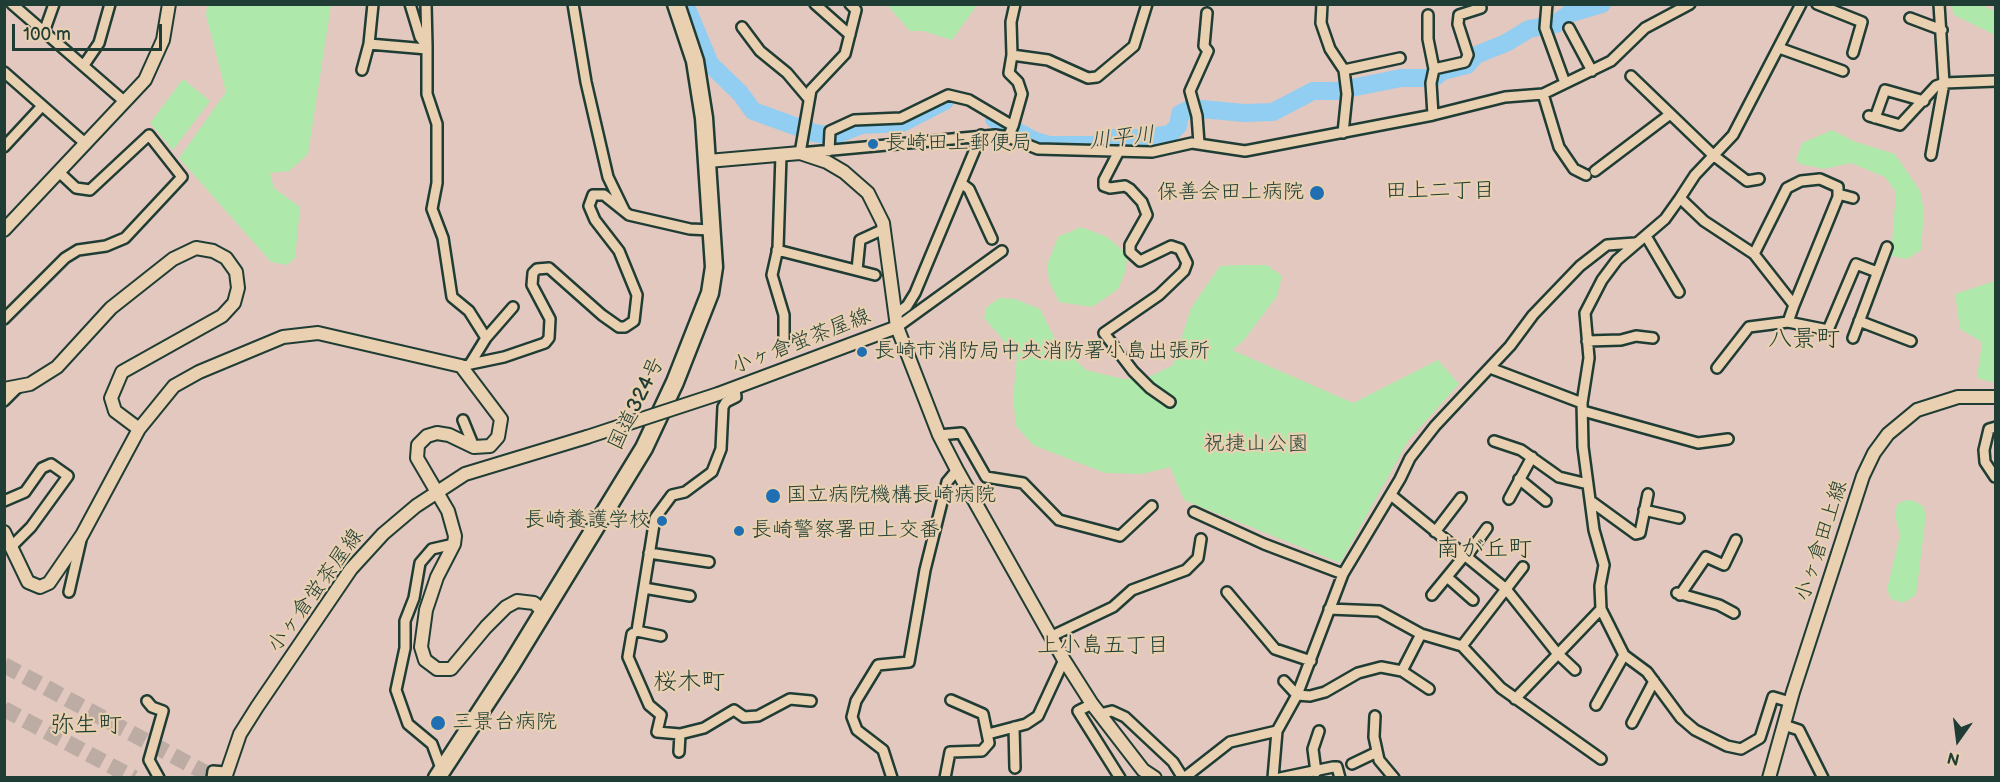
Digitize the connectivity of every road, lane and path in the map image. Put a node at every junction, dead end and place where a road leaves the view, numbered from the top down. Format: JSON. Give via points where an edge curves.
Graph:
{"nodes":[{"id":1,"x":12,"y":4,"type":"edge"},
{"id":2,"x":54,"y":4,"type":"edge"},
{"id":3,"x":110,"y":4,"type":"edge"},
{"id":4,"x":169,"y":4,"type":"edge"},
{"id":5,"x":373,"y":4,"type":"edge"},
{"id":6,"x":410,"y":4,"type":"edge"},
{"id":7,"x":426,"y":4,"type":"edge"},
{"id":8,"x":573,"y":4,"type":"edge"},
{"id":9,"x":676,"y":4,"type":"edge"},
{"id":10,"x":815,"y":4,"type":"edge"},
{"id":11,"x":850,"y":4,"type":"edge"},
{"id":12,"x":1015,"y":4,"type":"edge"},
{"id":13,"x":1146,"y":4,"type":"edge"},
{"id":14,"x":1322,"y":4,"type":"edge"},
{"id":15,"x":1547,"y":4,"type":"edge"},
{"id":16,"x":1690,"y":4,"type":"edge"},
{"id":17,"x":1801,"y":4,"type":"edge"},
{"id":18,"x":1817,"y":4,"type":"edge"},
{"id":19,"x":1939,"y":4,"type":"edge"},
{"id":20,"x":1481,"y":8,"type":"dead end"},
{"id":21,"x":1207,"y":13,"type":"dead end"},
{"id":22,"x":1428,"y":15,"type":"dead end"},
{"id":23,"x":1910,"y":18,"type":"dead end"},
{"id":24,"x":742,"y":27,"type":"dead end"},
{"id":25,"x":1942,"y":30,"type":"junction"},
{"id":26,"x":1583,"y":31,"type":"dead end"},
{"id":27,"x":44,"y":32,"type":"junction"},
{"id":28,"x":850,"y":35,"type":"junction"},
{"id":29,"x":369,"y":44,"type":"junction"},
{"id":30,"x":427,"y":47,"type":"junction"},
{"id":31,"x":1779,"y":48,"type":"junction"},
{"id":32,"x":1853,"y":52,"type":"dead end"},
{"id":33,"x":1012,"y":55,"type":"junction"},
{"id":34,"x":1400,"y":58,"type":"dead end"},
{"id":35,"x":84,"y":65,"type":"junction"},
{"id":36,"x":362,"y":70,"type":"dead end"},
{"id":37,"x":1344,"y":70,"type":"junction"},
{"id":38,"x":1592,"y":71,"type":"junction"},
{"id":39,"x":1843,"y":71,"type":"dead end"},
{"id":40,"x":4,"y":72,"type":"edge"},
{"id":41,"x":1432,"y":76,"type":"junction"},
{"id":42,"x":1630,"y":76,"type":"dead end"},
{"id":43,"x":1995,"y":81,"type":"edge"},
{"id":44,"x":1565,"y":82,"type":"junction"},
{"id":45,"x":1944,"y":83,"type":"junction"},
{"id":46,"x":1543,"y":94,"type":"junction"},
{"id":47,"x":809,"y":99,"type":"junction"},
{"id":48,"x":1924,"y":101,"type":"junction"},
{"id":49,"x":125,"y":102,"type":"junction"},
{"id":50,"x":42,"y":105,"type":"junction"},
{"id":51,"x":1433,"y":115,"type":"junction"},
{"id":52,"x":1669,"y":116,"type":"junction"},
{"id":53,"x":1013,"y":126,"type":"junction"},
{"id":54,"x":1343,"y":133,"type":"junction"},
{"id":55,"x":981,"y":135,"type":"junction"},
{"id":56,"x":1008,"y":137,"type":"junction"},
{"id":57,"x":1198,"y":143,"type":"junction"},
{"id":58,"x":86,"y":144,"type":"junction"},
{"id":59,"x":4,"y":147,"type":"edge"},
{"id":60,"x":830,"y":151,"type":"junction"},
{"id":61,"x":1119,"y":151,"type":"junction"},
{"id":62,"x":800,"y":153,"type":"junction"},
{"id":63,"x":781,"y":155,"type":"junction"},
{"id":64,"x":1713,"y":155,"type":"junction"},
{"id":65,"x":1931,"y":156,"type":"dead end"},
{"id":66,"x":708,"y":161,"type":"junction"},
{"id":67,"x":60,"y":173,"type":"junction"},
{"id":68,"x":1759,"y":179,"type":"dead end"},
{"id":69,"x":961,"y":183,"type":"junction"},
{"id":70,"x":1838,"y":194,"type":"junction"},
{"id":71,"x":1680,"y":198,"type":"junction"},
{"id":72,"x":1852,"y":198,"type":"dead end"},
{"id":73,"x":624,"y":212,"type":"junction"},
{"id":74,"x":884,"y":229,"type":"junction"},
{"id":75,"x":5,"y":230,"type":"edge"},
{"id":76,"x":711,"y":230,"type":"junction"},
{"id":77,"x":1646,"y":236,"type":"junction"},
{"id":78,"x":992,"y":239,"type":"dead end"},
{"id":79,"x":1635,"y":243,"type":"junction"},
{"id":80,"x":1887,"y":247,"type":"dead end"},
{"id":81,"x":777,"y":250,"type":"junction"},
{"id":82,"x":1002,"y":251,"type":"dead end"},
{"id":83,"x":1754,"y":254,"type":"junction"},
{"id":84,"x":857,"y":270,"type":"junction"},
{"id":85,"x":1877,"y":272,"type":"junction"},
{"id":86,"x":875,"y":275,"type":"dead end"},
{"id":87,"x":1679,"y":292,"type":"dead end"},
{"id":88,"x":1794,"y":305,"type":"junction"},
{"id":89,"x":513,"y":307,"type":"dead end"},
{"id":90,"x":4,"y":319,"type":"edge"},
{"id":91,"x":897,"y":320,"type":"junction"},
{"id":92,"x":1859,"y":321,"type":"junction"},
{"id":93,"x":1788,"y":322,"type":"junction"},
{"id":94,"x":486,"y":338,"type":"junction"},
{"id":95,"x":1653,"y":338,"type":"dead end"},
{"id":96,"x":1853,"y":338,"type":"dead end"},
{"id":97,"x":1587,"y":341,"type":"junction"},
{"id":98,"x":1911,"y":341,"type":"dead end"},
{"id":99,"x":784,"y":342,"type":"dead end"},
{"id":100,"x":466,"y":365,"type":"junction"},
{"id":101,"x":1490,"y":368,"type":"junction"},
{"id":102,"x":1717,"y":368,"type":"dead end"},
{"id":103,"x":11,"y":388,"type":"edge"},
{"id":104,"x":735,"y":389,"type":"junction"},
{"id":105,"x":1995,"y":397,"type":"edge"},
{"id":106,"x":4,"y":401,"type":"edge"},
{"id":107,"x":1170,"y":402,"type":"dead end"},
{"id":108,"x":1582,"y":407,"type":"junction"},
{"id":109,"x":463,"y":420,"type":"dead end"},
{"id":110,"x":1995,"y":428,"type":"edge"},
{"id":111,"x":139,"y":429,"type":"junction"},
{"id":112,"x":939,"y":435,"type":"junction"},
{"id":113,"x":1728,"y":439,"type":"dead end"},
{"id":114,"x":1494,"y":441,"type":"dead end"},
{"id":115,"x":474,"y":447,"type":"junction"},
{"id":116,"x":1532,"y":457,"type":"junction"},
{"id":117,"x":957,"y":470,"type":"junction"},
{"id":118,"x":1995,"y":477,"type":"edge"},
{"id":119,"x":1519,"y":479,"type":"junction"},
{"id":120,"x":1588,"y":484,"type":"junction"},
{"id":121,"x":437,"y":491,"type":"junction"},
{"id":122,"x":1648,"y":494,"type":"dead end"},
{"id":123,"x":1391,"y":495,"type":"junction"},
{"id":124,"x":1461,"y":498,"type":"dead end"},
{"id":125,"x":1509,"y":499,"type":"dead end"},
{"id":126,"x":4,"y":501,"type":"edge"},
{"id":127,"x":1546,"y":501,"type":"dead end"},
{"id":128,"x":1592,"y":502,"type":"junction"},
{"id":129,"x":1152,"y":506,"type":"dead end"},
{"id":130,"x":1644,"y":510,"type":"junction"},
{"id":131,"x":1194,"y":512,"type":"dead end"},
{"id":132,"x":1679,"y":518,"type":"dead end"},
{"id":133,"x":1487,"y":528,"type":"dead end"},
{"id":134,"x":4,"y":532,"type":"edge"},
{"id":135,"x":1435,"y":532,"type":"junction"},
{"id":136,"x":82,"y":535,"type":"junction"},
{"id":137,"x":1201,"y":539,"type":"dead end"},
{"id":138,"x":1736,"y":540,"type":"dead end"},
{"id":139,"x":454,"y":544,"type":"junction"},
{"id":140,"x":11,"y":547,"type":"junction"},
{"id":141,"x":649,"y":553,"type":"junction"},
{"id":142,"x":1465,"y":556,"type":"junction"},
{"id":143,"x":709,"y":562,"type":"dead end"},
{"id":144,"x":1523,"y":567,"type":"dead end"},
{"id":145,"x":1343,"y":574,"type":"junction"},
{"id":146,"x":1447,"y":577,"type":"junction"},
{"id":147,"x":644,"y":588,"type":"junction"},
{"id":148,"x":1506,"y":589,"type":"junction"},
{"id":149,"x":69,"y":592,"type":"dead end"},
{"id":150,"x":1227,"y":592,"type":"dead end"},
{"id":151,"x":1432,"y":595,"type":"dead end"},
{"id":152,"x":690,"y":596,"type":"dead end"},
{"id":153,"x":1473,"y":600,"type":"dead end"},
{"id":154,"x":1329,"y":609,"type":"junction"},
{"id":155,"x":1600,"y":609,"type":"junction"},
{"id":156,"x":543,"y":611,"type":"junction"},
{"id":157,"x":1734,"y":613,"type":"dead end"},
{"id":158,"x":637,"y":631,"type":"junction"},
{"id":159,"x":1420,"y":634,"type":"junction"},
{"id":160,"x":661,"y":636,"type":"dead end"},
{"id":161,"x":1052,"y":636,"type":"junction"},
{"id":162,"x":1462,"y":646,"type":"junction"},
{"id":163,"x":1557,"y":653,"type":"junction"},
{"id":164,"x":1624,"y":655,"type":"junction"},
{"id":165,"x":1064,"y":660,"type":"junction"},
{"id":166,"x":1311,"y":661,"type":"junction"},
{"id":167,"x":1402,"y":670,"type":"junction"},
{"id":168,"x":1575,"y":670,"type":"dead end"},
{"id":169,"x":1284,"y":681,"type":"dead end"},
{"id":170,"x":1654,"y":681,"type":"junction"},
{"id":171,"x":1430,"y":689,"type":"dead end"},
{"id":172,"x":1297,"y":695,"type":"junction"},
{"id":173,"x":1515,"y":699,"type":"junction"},
{"id":174,"x":951,"y":700,"type":"dead end"},
{"id":175,"x":147,"y":701,"type":"dead end"},
{"id":176,"x":811,"y":701,"type":"dead end"},
{"id":177,"x":1790,"y":702,"type":"junction"},
{"id":178,"x":1596,"y":705,"type":"dead end"},
{"id":179,"x":1096,"y":709,"type":"junction"},
{"id":180,"x":1375,"y":717,"type":"dead end"},
{"id":181,"x":1632,"y":723,"type":"dead end"},
{"id":182,"x":1784,"y":725,"type":"junction"},
{"id":183,"x":1014,"y":727,"type":"junction"},
{"id":184,"x":1277,"y":731,"type":"junction"},
{"id":185,"x":1320,"y":731,"type":"dead end"},
{"id":186,"x":680,"y":734,"type":"junction"},
{"id":187,"x":988,"y":734,"type":"junction"},
{"id":188,"x":679,"y":752,"type":"dead end"},
{"id":189,"x":1377,"y":752,"type":"junction"},
{"id":190,"x":1601,"y":759,"type":"dead end"},
{"id":191,"x":1352,"y":764,"type":"dead end"},
{"id":192,"x":1015,"y":768,"type":"dead end"},
{"id":193,"x":1316,"y":772,"type":"junction"},
{"id":194,"x":440,"y":774,"type":"edge"},
{"id":195,"x":225,"y":775,"type":"edge"},
{"id":196,"x":159,"y":777,"type":"edge"},
{"id":197,"x":212,"y":777,"type":"edge"},
{"id":198,"x":892,"y":777,"type":"edge"},
{"id":199,"x":945,"y":777,"type":"edge"},
{"id":200,"x":1120,"y":777,"type":"edge"},
{"id":201,"x":1155,"y":777,"type":"edge"},
{"id":202,"x":1183,"y":777,"type":"edge"},
{"id":203,"x":1273,"y":777,"type":"edge"},
{"id":204,"x":1280,"y":777,"type":"edge"},
{"id":205,"x":1340,"y":777,"type":"edge"},
{"id":206,"x":1394,"y":777,"type":"edge"},
{"id":207,"x":1769,"y":777,"type":"edge"},
{"id":208,"x":1822,"y":777,"type":"edge"}],
"edges":[{"from":1,"to":27,"type":"street"},
{"from":2,"to":27,"type":"street"},
{"from":3,"to":35,"type":"street","via":[[99,43]]},
{"from":4,"to":49,"type":"street","via":[[155,61],[145,80]]},
{"from":5,"to":29,"type":"street"},
{"from":6,"to":30,"type":"street"},
{"from":7,"to":30,"type":"street"},
{"from":8,"to":73,"type":"street","via":[[608,177]]},
{"from":9,"to":66,"type":"highway","name":"国道324号","via":[[696,70]]},
{"from":10,"to":28,"type":"street"},
{"from":11,"to":28,"type":"street","via":[[856,10]]},
{"from":12,"to":33,"type":"street"},
{"from":13,"to":33,"type":"street","via":[[1134,46],[1097,77],[1088,78],[1048,60]]},
{"from":14,"to":37,"type":"street","via":[[1321,23],[1330,49]]},
{"from":15,"to":44,"type":"street","via":[[1544,25]]},
{"from":16,"to":38,"type":"street","via":[[1645,28],[1622,53]]},
{"from":17,"to":31,"type":"street"},
{"from":18,"to":32,"type":"street","via":[[1862,22]]},
{"from":19,"to":25,"type":"street"},
{"from":20,"to":41,"type":"street","via":[[1459,15],[1468,55],[1465,62]]},
{"from":21,"to":57,"type":"street","via":[[1204,46],[1208,51],[1190,91],[1197,116]]},
{"from":22,"to":41,"type":"street"},
{"from":23,"to":25,"type":"street"},
{"from":24,"to":47,"type":"street","via":[[760,51],[787,73]]},
{"from":25,"to":45,"type":"street"},
{"from":26,"to":38,"type":"street","via":[[1571,32]]},
{"from":27,"to":35,"type":"street"},
{"from":28,"to":47,"type":"street","via":[[845,54],[811,90]]},
{"from":29,"to":30,"type":"street"},
{"from":29,"to":36,"type":"street"},
{"from":30,"to":94,"type":"street","via":[[427,94],[437,124],[437,183],[432,209],[443,238],[452,297],[469,311]]},
{"from":31,"to":39,"type":"street"},
{"from":31,"to":64,"type":"street","via":[[1732,135]]},
{"from":33,"to":53,"type":"street","via":[[1009,74],[1018,82],[1022,94]]},
{"from":34,"to":37,"type":"street"},
{"from":35,"to":49,"type":"street"},
{"from":37,"to":54,"type":"street"},
{"from":38,"to":44,"type":"street"},
{"from":40,"to":50,"type":"street"},
{"from":41,"to":51,"type":"street"},
{"from":42,"to":52,"type":"street"},
{"from":43,"to":45,"type":"street"},
{"from":44,"to":46,"type":"street"},
{"from":45,"to":48,"type":"street","via":[[1936,86]]},
{"from":45,"to":65,"type":"street"},
{"from":46,"to":51,"type":"street","via":[[1505,97]]},
{"from":46,"to":52,"type":"street","via":[[1560,147],[1574,169],[1591,173]]},
{"from":47,"to":62,"type":"street"},
{"from":48,"to":48,"type":"street","via":[[1900,125],[1872,117],[1885,90]]},
{"from":49,"to":58,"type":"street"},
{"from":50,"to":58,"type":"street"},
{"from":50,"to":59,"type":"street"},
{"from":51,"to":54,"type":"street"},
{"from":52,"to":64,"type":"street"},
{"from":53,"to":56,"type":"street"},
{"from":53,"to":60,"type":"street","via":[[969,100],[948,95],[901,118],[846,123],[830,131]]},
{"from":54,"to":57,"type":"street","via":[[1245,151]]},
{"from":55,"to":56,"type":"street"},
{"from":55,"to":60,"type":"street"},
{"from":55,"to":69,"type":"street"},
{"from":56,"to":61,"type":"street","via":[[1038,149]]},
{"from":57,"to":61,"type":"street","via":[[1152,152]]},
{"from":58,"to":67,"type":"street"},
{"from":60,"to":62,"type":"street"},
{"from":61,"to":107,"type":"street","via":[[1104,186],[1130,189],[1147,215],[1130,252],[1140,261],[1171,246],[1180,249],[1186,263],[1184,271],[1159,296],[1104,333],[1150,388]]},
{"from":62,"to":63,"type":"street"},
{"from":62,"to":74,"type":"street","via":[[827,162],[859,183],[873,202]]},
{"from":63,"to":66,"type":"street"},
{"from":63,"to":81,"type":"street"},
{"from":64,"to":68,"type":"street","via":[[1747,181]]},
{"from":64,"to":71,"type":"street"},
{"from":66,"to":76,"type":"highway","name":"国道324号"},
{"from":67,"to":75,"type":"street"},
{"from":67,"to":90,"type":"street","via":[[76,188],[90,190],[149,135],[182,177],[125,238],[106,246],[78,250],[65,258]]},
{"from":69,"to":78,"type":"street","via":[[969,189]]},
{"from":69,"to":91,"type":"street","via":[[915,293]]},
{"from":70,"to":72,"type":"street"},
{"from":70,"to":83,"type":"street","via":[[1838,187],[1820,179],[1801,181],[1787,188]]},
{"from":70,"to":88,"type":"street"},
{"from":71,"to":77,"type":"street"},
{"from":71,"to":83,"type":"street","via":[[1704,221]]},
{"from":73,"to":76,"type":"street","via":[[674,226]]},
{"from":73,"to":100,"type":"street","via":[[601,194],[590,199],[595,220],[619,251],[637,295],[632,324],[619,327],[549,268],[537,269],[532,285],[550,319],[549,338],[545,343],[504,357]]},
{"from":74,"to":84,"type":"street","via":[[860,240]]},
{"from":74,"to":91,"type":"street"},
{"from":76,"to":156,"type":"highway","name":"国道324号","via":[[714,279],[664,408],[644,448]]},
{"from":77,"to":79,"type":"street"},
{"from":77,"to":87,"type":"street"},
{"from":79,"to":97,"type":"street","via":[[1617,260],[1588,304],[1584,323]]},
{"from":79,"to":101,"type":"street","via":[[1607,245],[1580,266]]},
{"from":80,"to":85,"type":"street"},
{"from":81,"to":84,"type":"street"},
{"from":81,"to":99,"type":"street","via":[[772,275],[784,315]]},
{"from":82,"to":91,"type":"street"},
{"from":83,"to":88,"type":"street"},
{"from":84,"to":86,"type":"street"},
{"from":85,"to":92,"type":"street"},
{"from":85,"to":93,"type":"street","via":[[1856,264],[1828,330]]},
{"from":88,"to":93,"type":"street"},
{"from":89,"to":94,"type":"street"},
{"from":91,"to":104,"type":"street","name":"小ヶ倉蛍茶屋線"},
{"from":91,"to":112,"type":"street"},
{"from":92,"to":96,"type":"street"},
{"from":92,"to":98,"type":"street"},
{"from":93,"to":102,"type":"street","via":[[1749,327]]},
{"from":94,"to":100,"type":"street"},
{"from":95,"to":97,"type":"street"},
{"from":97,"to":108,"type":"street","via":[[1589,373]]},
{"from":100,"to":111,"type":"street","via":[[318,333],[301,333],[208,368],[174,386]]},
{"from":100,"to":115,"type":"street","via":[[501,425],[490,446]]},
{"from":101,"to":108,"type":"street"},
{"from":101,"to":123,"type":"street","via":[[1421,442]]},
{"from":103,"to":106,"type":"street"},
{"from":103,"to":111,"type":"street","via":[[43,377],[57,367],[111,308],[173,258],[196,248],[213,251],[226,258],[236,272],[238,288],[234,303],[222,316],[122,372],[111,398],[115,411]]},
{"from":104,"to":121,"type":"street","name":"小ヶ倉蛍茶屋線","bridge":true,"via":[[465,474]]},
{"from":104,"to":141,"type":"street","via":[[736,397],[723,407],[721,449],[712,472],[665,501],[655,518]]},
{"from":105,"to":177,"type":"street","name":"小ヶ倉田上線","via":[[1958,397],[1917,410],[1888,434],[1867,466]]},
{"from":108,"to":113,"type":"street","via":[[1698,443]]},
{"from":108,"to":120,"type":"street"},
{"from":109,"to":115,"type":"street"},
{"from":110,"to":118,"type":"street","via":[[1989,429],[1984,450],[1985,462]]},
{"from":111,"to":136,"type":"street"},
{"from":112,"to":117,"type":"street"},
{"from":112,"to":129,"type":"street","via":[[961,433],[986,477],[1023,483],[1059,520],[1120,536]]},
{"from":114,"to":116,"type":"street"},
{"from":115,"to":121,"type":"street","via":[[443,433],[422,440],[417,458]]},
{"from":116,"to":119,"type":"street"},
{"from":116,"to":120,"type":"street","via":[[1559,477]]},
{"from":117,"to":161,"type":"street"},
{"from":117,"to":198,"type":"street","via":[[947,482],[925,570],[909,662],[878,665],[859,696],[852,717],[857,730],[883,750]]},
{"from":119,"to":125,"type":"street"},
{"from":119,"to":127,"type":"street"},
{"from":120,"to":128,"type":"street"},
{"from":121,"to":139,"type":"street","via":[[454,526]]},
{"from":121,"to":195,"type":"street","name":"小ヶ倉蛍茶屋線","via":[[382,534],[351,569],[240,734]]},
{"from":122,"to":130,"type":"street"},
{"from":123,"to":135,"type":"street"},
{"from":123,"to":145,"type":"street"},
{"from":124,"to":135,"type":"street"},
{"from":126,"to":140,"type":"street","via":[[25,492],[42,468],[51,464],[68,476],[31,527]]},
{"from":128,"to":130,"type":"street","via":[[1636,534],[1640,533]]},
{"from":128,"to":155,"type":"street","via":[[1594,530],[1604,565]]},
{"from":130,"to":132,"type":"street"},
{"from":131,"to":145,"type":"street"},
{"from":133,"to":142,"type":"street"},
{"from":134,"to":140,"type":"street"},
{"from":135,"to":142,"type":"street"},
{"from":136,"to":140,"type":"street","via":[[54,578],[40,586],[27,582]]},
{"from":136,"to":149,"type":"street"},
{"from":137,"to":161,"type":"street","via":[[1198,558],[1186,570],[1132,590],[1113,607]]},
{"from":138,"to":157,"type":"street","via":[[1724,565],[1706,557],[1679,594]]},
{"from":139,"to":156,"type":"street","via":[[436,577],[422,629],[422,655],[429,665],[447,670],[455,666],[486,627],[517,601],[534,603]]},
{"from":139,"to":194,"type":"street","via":[[432,549],[420,563],[405,621],[405,648],[396,690],[408,724],[432,744]]},
{"from":141,"to":143,"type":"street"},
{"from":141,"to":147,"type":"street"},
{"from":142,"to":146,"type":"street"},
{"from":142,"to":148,"type":"street"},
{"from":144,"to":148,"type":"street"},
{"from":145,"to":154,"type":"street"},
{"from":146,"to":151,"type":"street"},
{"from":146,"to":153,"type":"street"},
{"from":147,"to":152,"type":"street"},
{"from":147,"to":158,"type":"street"},
{"from":148,"to":162,"type":"street"},
{"from":148,"to":163,"type":"street"},
{"from":150,"to":166,"type":"street","via":[[1275,649]]},
{"from":154,"to":159,"type":"street","via":[[1379,611]]},
{"from":154,"to":166,"type":"street"},
{"from":155,"to":163,"type":"street"},
{"from":155,"to":164,"type":"street"},
{"from":156,"to":194,"type":"highway","name":"国道324号"},
{"from":158,"to":160,"type":"street"},
{"from":158,"to":186,"type":"street","via":[[632,634],[628,657],[649,705],[661,715],[657,732]]},
{"from":159,"to":162,"type":"street"},
{"from":159,"to":167,"type":"street"},
{"from":161,"to":165,"type":"street"},
{"from":162,"to":173,"type":"street"},
{"from":163,"to":168,"type":"street"},
{"from":163,"to":173,"type":"street"},
{"from":164,"to":170,"type":"street"},
{"from":164,"to":178,"type":"street"},
{"from":165,"to":179,"type":"street"},
{"from":165,"to":183,"type":"street","via":[[1038,716]]},
{"from":166,"to":172,"type":"street"},
{"from":167,"to":171,"type":"street"},
{"from":167,"to":172,"type":"street","via":[[1368,669],[1318,695]]},
{"from":169,"to":172,"type":"street"},
{"from":170,"to":177,"type":"street","via":[[1681,718],[1695,730],[1735,748],[1751,745],[1760,738],[1773,697]]},
{"from":170,"to":181,"type":"street"},
{"from":172,"to":184,"type":"street"},
{"from":173,"to":190,"type":"street"},
{"from":174,"to":187,"type":"street","via":[[983,714]]},
{"from":175,"to":196,"type":"street","via":[[163,711],[149,760]]},
{"from":176,"to":186,"type":"street","via":[[790,699],[758,716],[744,717],[734,710],[704,728]]},
{"from":177,"to":182,"type":"street","name":"小ヶ倉田上線"},
{"from":179,"to":200,"type":"street","via":[[1078,711]]},
{"from":179,"to":201,"type":"street","via":[[1143,770]]},
{"from":179,"to":202,"type":"street","via":[[1125,717],[1173,762]]},
{"from":180,"to":189,"type":"street"},
{"from":182,"to":207,"type":"street","name":"小ヶ倉田上線"},
{"from":182,"to":208,"type":"street","via":[[1799,730]]},
{"from":183,"to":187,"type":"street"},
{"from":183,"to":192,"type":"street"},
{"from":184,"to":202,"type":"street","via":[[1230,742]]},
{"from":184,"to":203,"type":"street"},
{"from":185,"to":193,"type":"street","via":[[1313,749]]},
{"from":186,"to":188,"type":"street"},
{"from":187,"to":199,"type":"street","via":[[982,751],[950,752]]},
{"from":189,"to":191,"type":"street"},
{"from":189,"to":206,"type":"street"},
{"from":193,"to":204,"type":"street"},
{"from":193,"to":205,"type":"street","via":[[1336,767]]},
{"from":195,"to":197,"type":"street","via":[[213,771]]}]}
